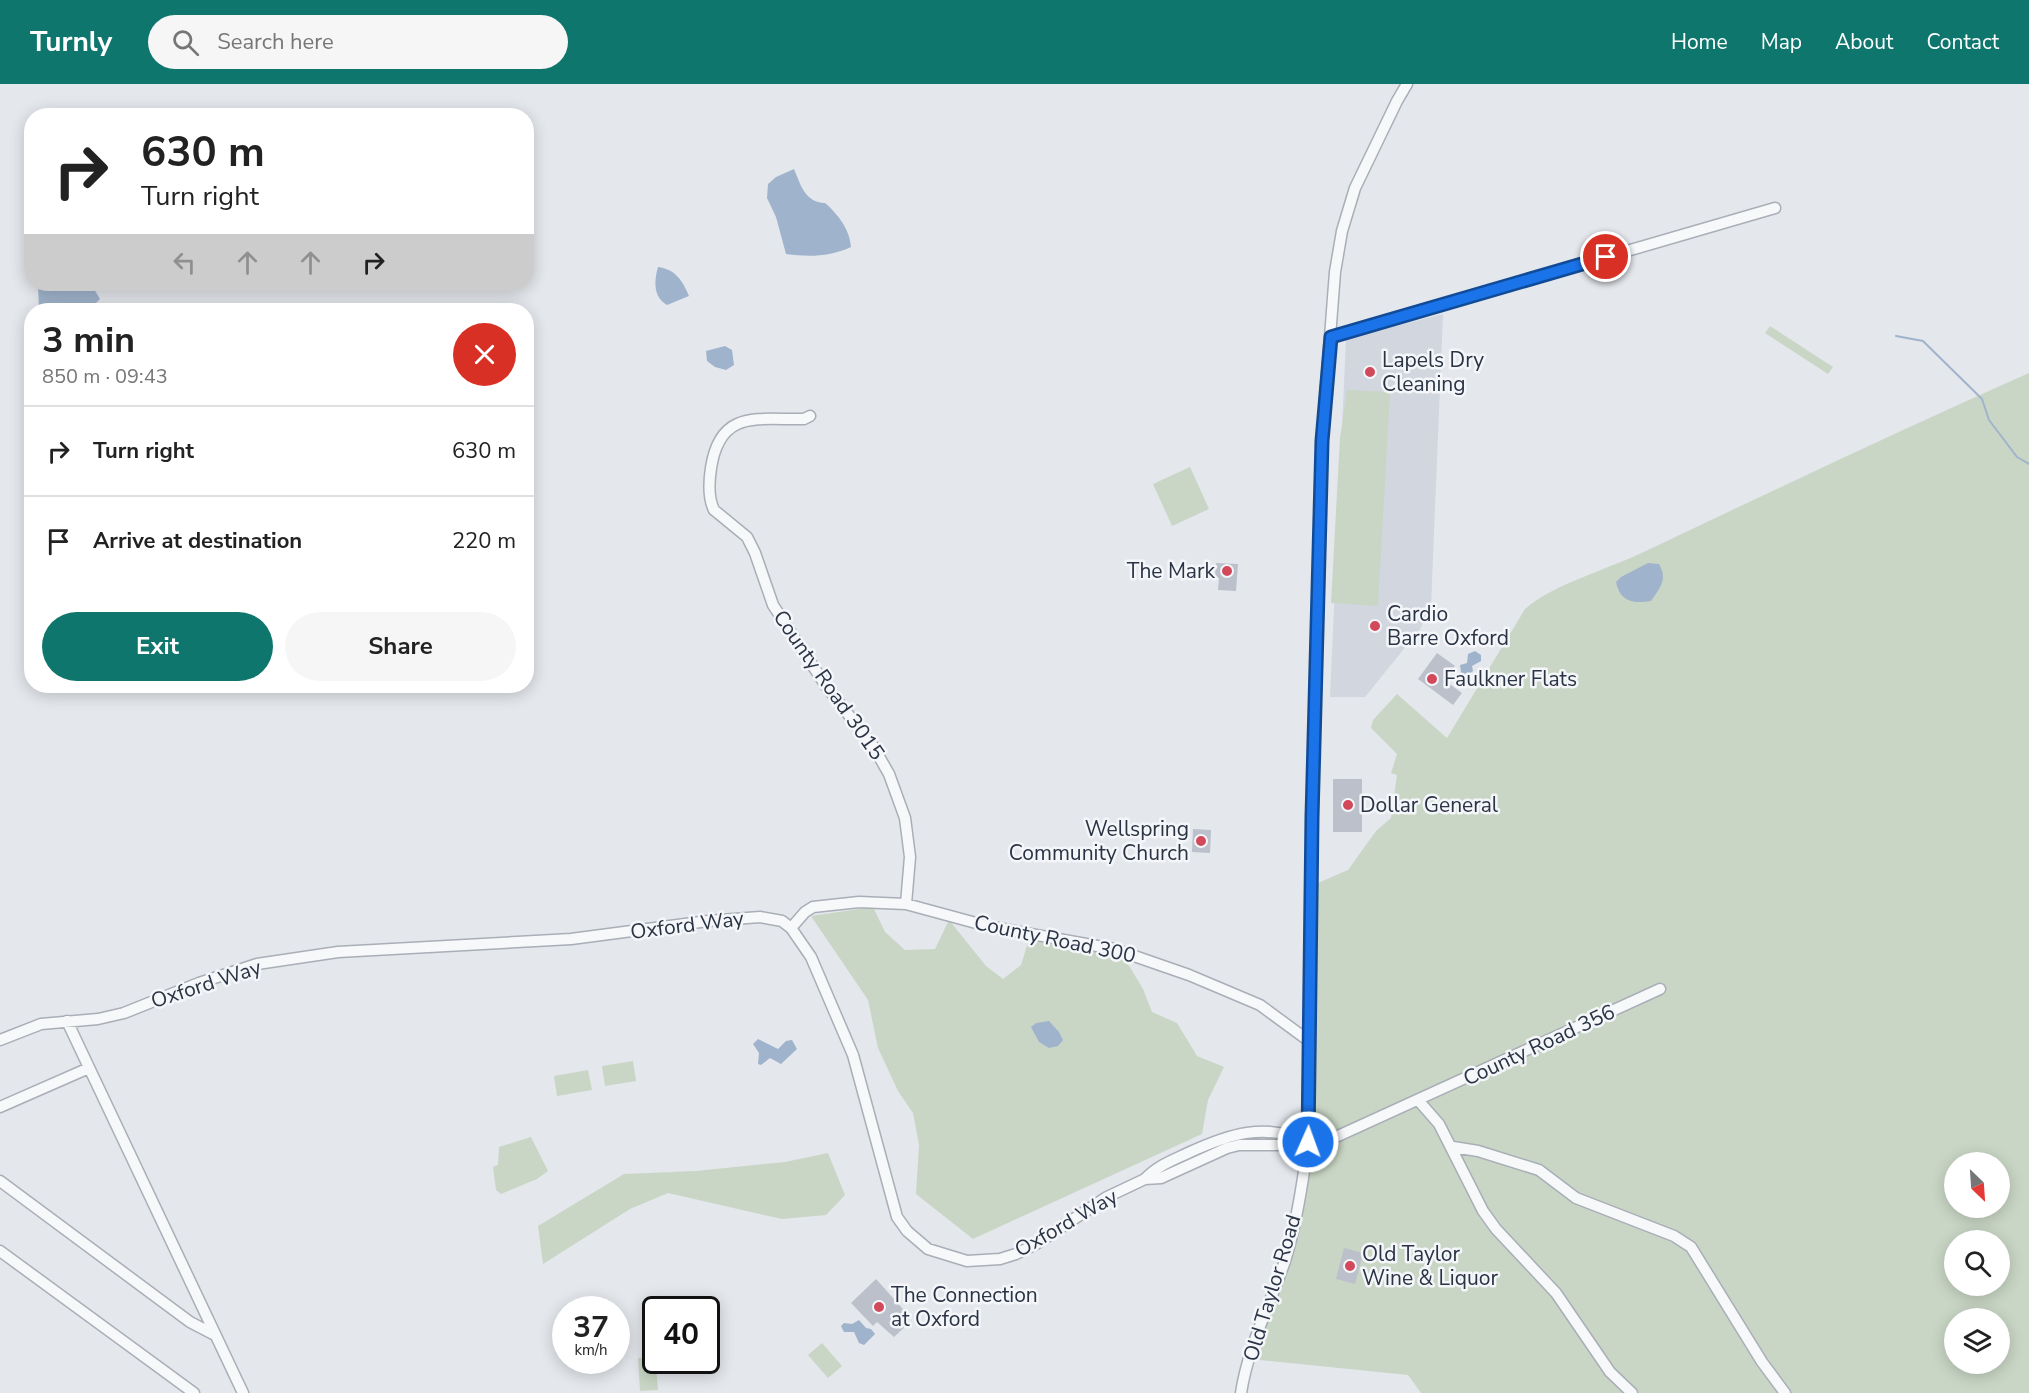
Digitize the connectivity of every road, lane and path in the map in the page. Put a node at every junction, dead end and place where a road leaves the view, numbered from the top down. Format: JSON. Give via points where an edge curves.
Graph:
{"nodes":[{"id":1,"x":1407,"y":84,"type":"edge"},
{"id":2,"x":1775,"y":208,"type":"dead end"},
{"id":3,"x":1331,"y":337,"type":"junction"},
{"id":4,"x":810,"y":416,"type":"dead end"},
{"id":5,"x":906,"y":904,"type":"junction"},
{"id":6,"x":791,"y":928,"type":"junction"},
{"id":7,"x":1660,"y":989,"type":"dead end"},
{"id":8,"x":67,"y":1021,"type":"junction"},
{"id":9,"x":0,"y":1040,"type":"edge"},
{"id":10,"x":1309,"y":1041,"type":"junction"},
{"id":11,"x":89,"y":1068,"type":"junction"},
{"id":12,"x":1418,"y":1100,"type":"junction"},
{"id":13,"x":0,"y":1107,"type":"edge"},
{"id":14,"x":1308,"y":1142,"type":"junction"},
{"id":15,"x":1453,"y":1148,"type":"junction"},
{"id":16,"x":0,"y":1180,"type":"edge"},
{"id":17,"x":0,"y":1251,"type":"edge"},
{"id":18,"x":215,"y":1335,"type":"junction"},
{"id":19,"x":194,"y":1393,"type":"edge"},
{"id":20,"x":243,"y":1393,"type":"edge"},
{"id":21,"x":1241,"y":1393,"type":"edge"},
{"id":22,"x":1632,"y":1393,"type":"edge"},
{"id":23,"x":1785,"y":1393,"type":"edge"}],
"edges":[{"from":1,"to":3,"type":"street","name":"Old Taylor Road","via":[[1364,169],[1342,231]]},
{"from":2,"to":3,"type":"street"},
{"from":3,"to":10,"type":"street","name":"Old Taylor Road","via":[[1322,441]]},
{"from":4,"to":5,"type":"street","name":"County Road 3015","via":[[751,419],[728,429],[718,440],[714,454],[711,504],[747,537],[773,605],[889,774],[904,811],[910,857]]},
{"from":5,"to":6,"type":"street","name":"County Road 300","via":[[859,902],[813,907]]},
{"from":5,"to":10,"type":"street","name":"County Road 300","via":[[987,926],[1114,949],[1260,1005]]},
{"from":6,"to":8,"type":"street","name":"Oxford Way","via":[[782,921],[759,916],[571,939],[338,952],[258,964],[124,1012]]},
{"from":6,"to":14,"type":"street","name":"Oxford Way","via":[[811,957],[852,1055],[897,1217],[928,1249],[967,1261],[1000,1259],[1016,1254],[1107,1197],[1145,1179],[1161,1178],[1239,1145]]},
{"from":7,"to":12,"type":"street","name":"County Road 356"},
{"from":8,"to":9,"type":"street","name":"Oxford Way","via":[[41,1024]]},
{"from":8,"to":11,"type":"street"},
{"from":10,"to":14,"type":"street","name":"Old Taylor Road"},
{"from":11,"to":13,"type":"street"},
{"from":11,"to":18,"type":"street"},
{"from":12,"to":14,"type":"street","name":"County Road 356","via":[[1327,1141]]},
{"from":12,"to":15,"type":"street"},
{"from":14,"to":21,"type":"street","name":"Old Taylor Road","via":[[1286,1257],[1253,1347]]},
{"from":15,"to":22,"type":"street","via":[[1483,1211],[1496,1229],[1556,1293],[1610,1372]]},
{"from":15,"to":23,"type":"street","via":[[1478,1151],[1539,1170],[1576,1198],[1674,1236],[1691,1247]]},
{"from":16,"to":18,"type":"street","via":[[190,1322]]},
{"from":17,"to":19,"type":"street"},
{"from":18,"to":20,"type":"street"}]}
